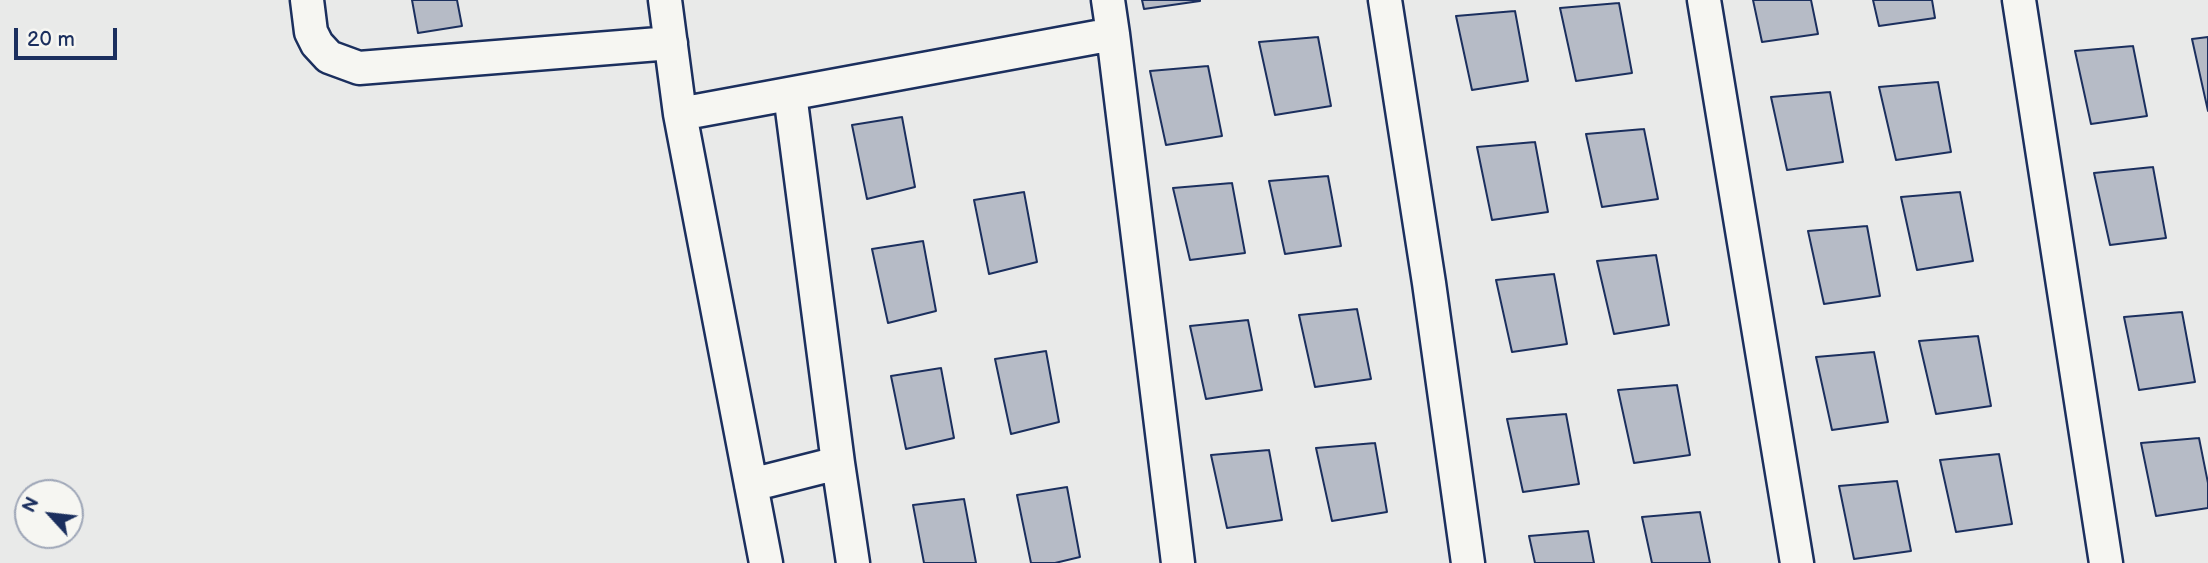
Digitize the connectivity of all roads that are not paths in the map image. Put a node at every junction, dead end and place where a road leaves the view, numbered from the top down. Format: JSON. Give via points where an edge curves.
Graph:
{"nodes":[{"id":1,"x":307,"y":0,"type":"edge"},
{"id":2,"x":665,"y":0,"type":"edge"},
{"id":3,"x":1108,"y":0,"type":"edge"},
{"id":4,"x":1385,"y":0,"type":"edge"},
{"id":5,"x":1704,"y":0,"type":"edge"},
{"id":6,"x":2019,"y":0,"type":"edge"},
{"id":7,"x":1113,"y":34,"type":"junction"},
{"id":8,"x":671,"y":43,"type":"junction"},
{"id":9,"x":790,"y":94,"type":"junction"},
{"id":10,"x":680,"y":114,"type":"junction"},
{"id":11,"x":838,"y":463,"type":"junction"},
{"id":12,"x":751,"y":485,"type":"junction"},
{"id":13,"x":766,"y":563,"type":"edge"},
{"id":14,"x":853,"y":563,"type":"edge"},
{"id":15,"x":1178,"y":563,"type":"edge"},
{"id":16,"x":1468,"y":563,"type":"edge"},
{"id":17,"x":1797,"y":563,"type":"edge"},
{"id":18,"x":2106,"y":563,"type":"edge"}],
"edges":[{"from":1,"to":8,"type":"street","via":[[317,44],[329,57],[359,68]]},
{"from":2,"to":8,"type":"street"},
{"from":3,"to":7,"type":"street"},
{"from":4,"to":16,"type":"street"},
{"from":5,"to":17,"type":"street"},
{"from":6,"to":18,"type":"street"},
{"from":7,"to":9,"type":"street"},
{"from":7,"to":15,"type":"street"},
{"from":8,"to":10,"type":"street"},
{"from":9,"to":10,"type":"street"},
{"from":9,"to":11,"type":"street"},
{"from":10,"to":12,"type":"street"},
{"from":11,"to":12,"type":"street"},
{"from":11,"to":14,"type":"street"},
{"from":12,"to":13,"type":"street"}]}
